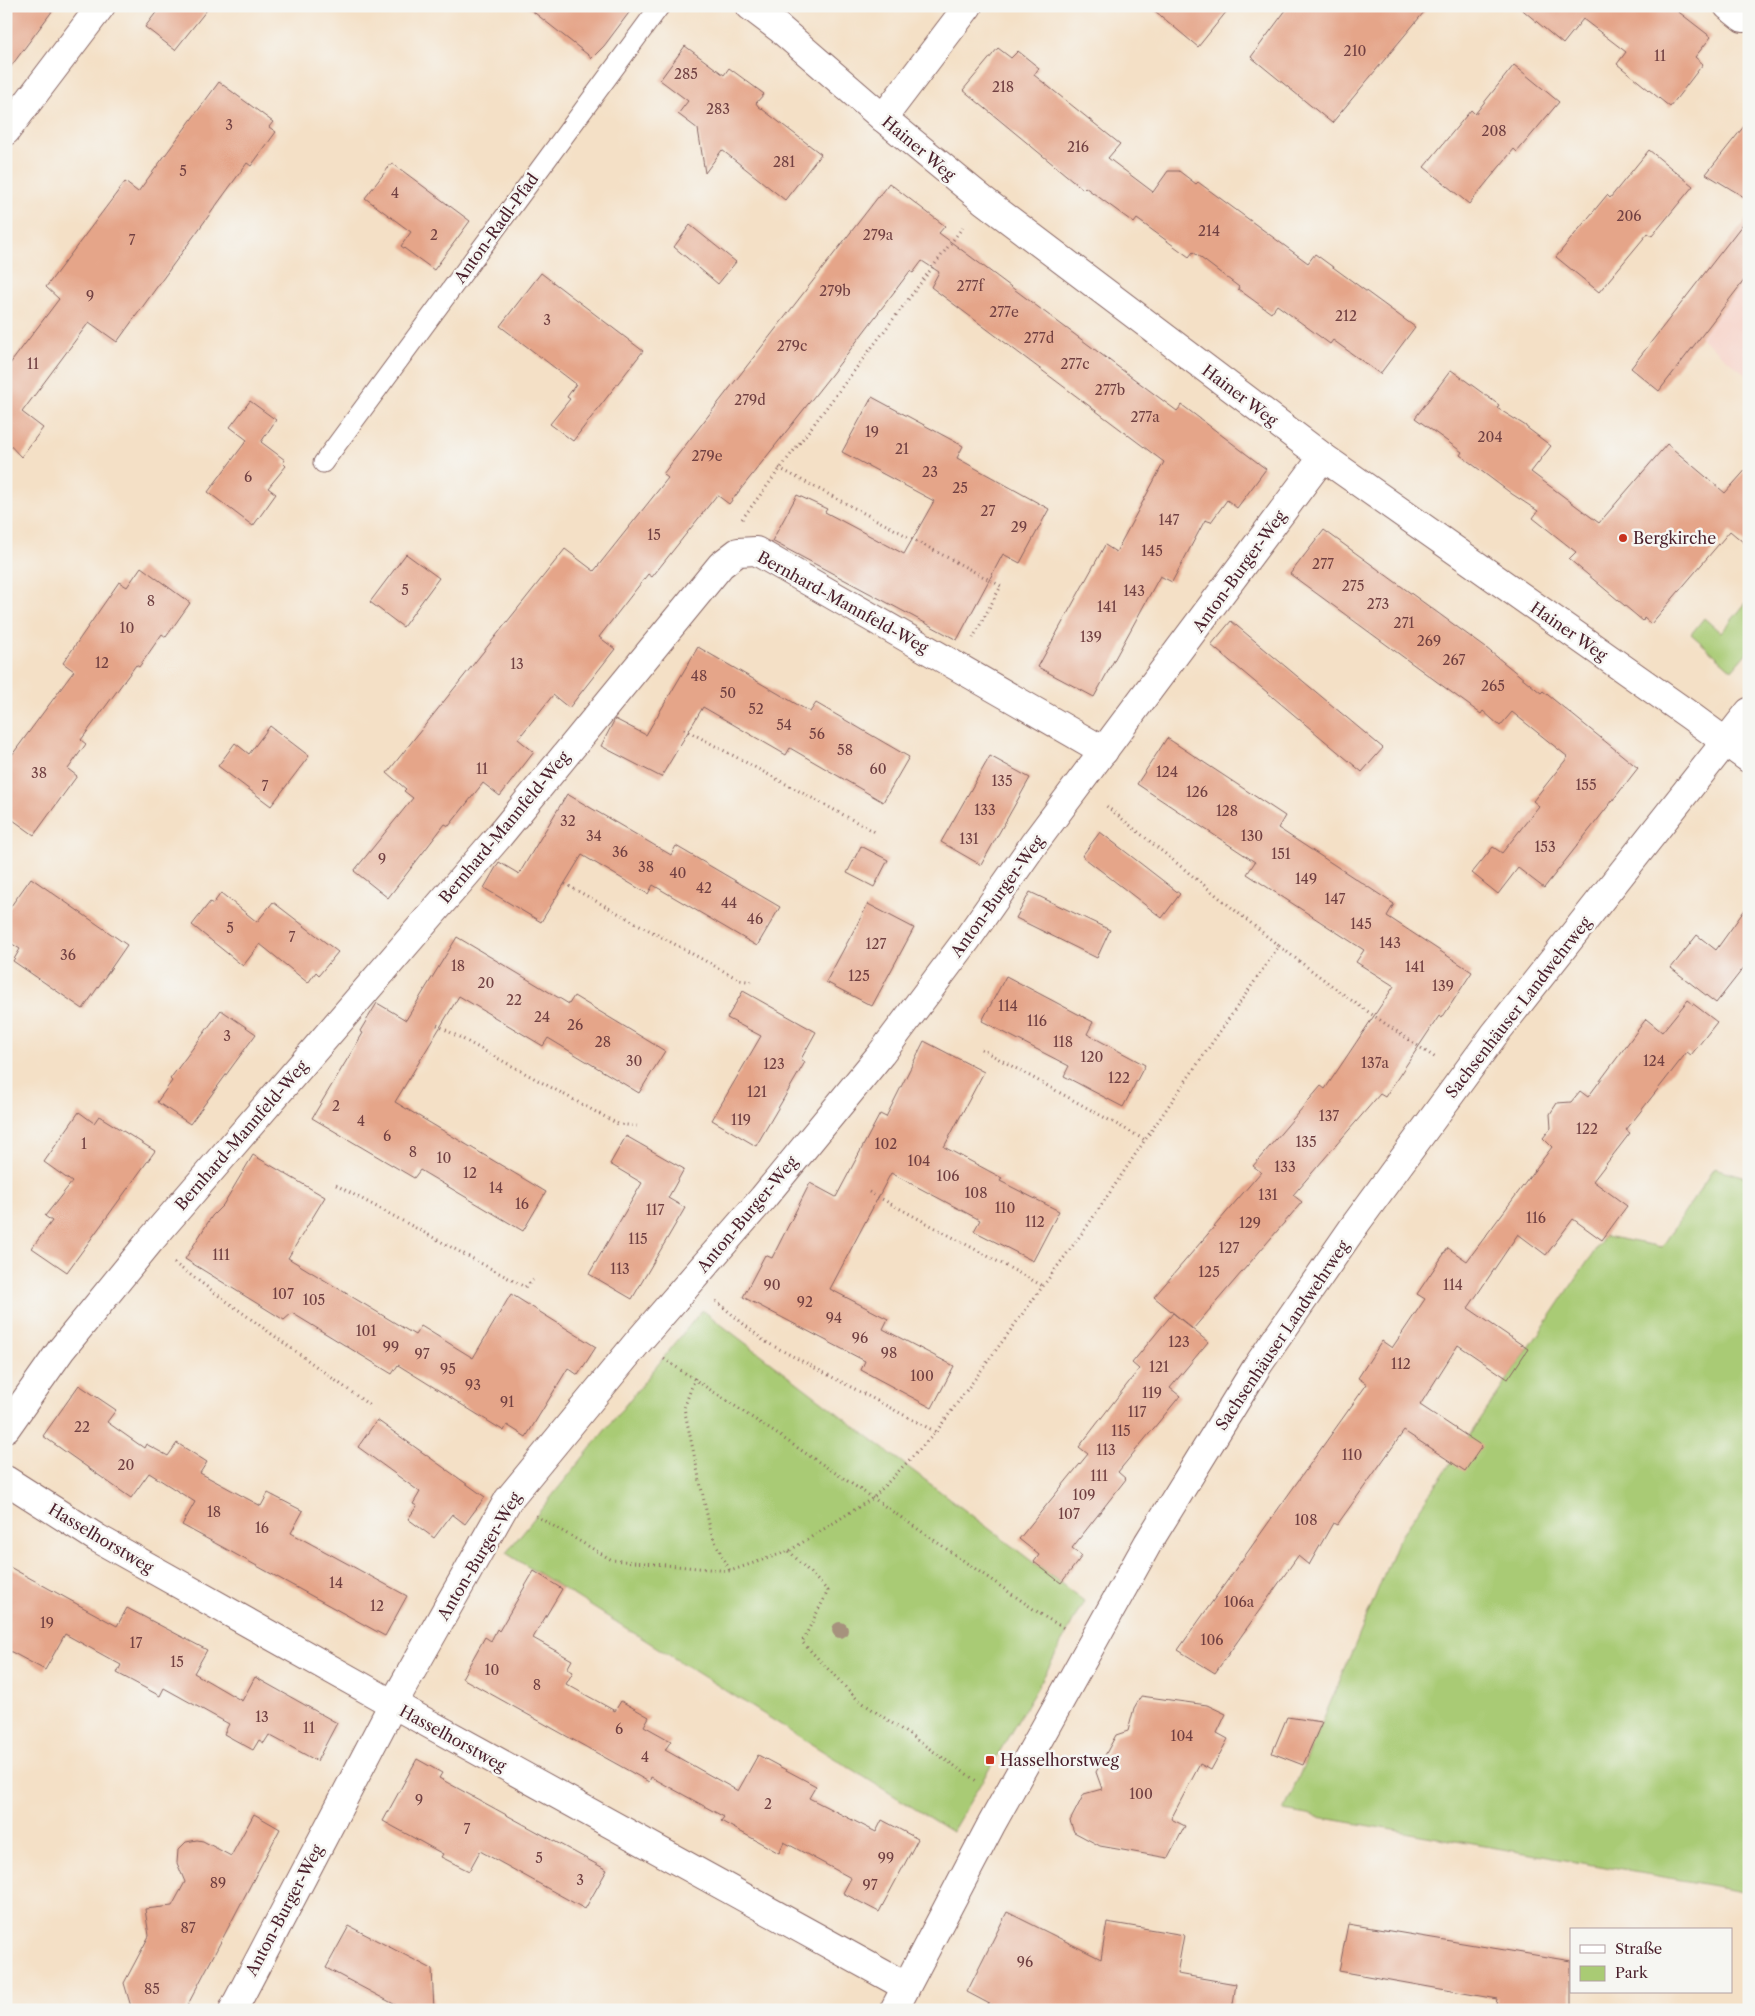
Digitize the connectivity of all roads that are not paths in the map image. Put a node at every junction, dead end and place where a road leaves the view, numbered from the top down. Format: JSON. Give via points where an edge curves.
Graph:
{"nodes":[{"id":1,"x":101,"y":6,"type":"edge"},
{"id":2,"x":660,"y":6,"type":"edge"},
{"id":3,"x":750,"y":6,"type":"edge"},
{"id":4,"x":968,"y":6,"type":"edge"},
{"id":5,"x":883,"y":118,"type":"junction"},
{"id":6,"x":6,"y":131,"type":"edge"},
{"id":7,"x":328,"y":456,"type":"dead end"},
{"id":8,"x":1323,"y":457,"type":"junction"},
{"id":9,"x":1749,"y":712,"type":"edge"},
{"id":10,"x":1725,"y":741,"type":"junction"},
{"id":11,"x":1104,"y":751,"type":"junction"},
{"id":12,"x":1749,"y":760,"type":"edge"},
{"id":13,"x":6,"y":1428,"type":"edge"},
{"id":14,"x":6,"y":1480,"type":"edge"},
{"id":15,"x":393,"y":1704,"type":"junction"},
{"id":16,"x":900,"y":1998,"type":"edge"},
{"id":17,"x":232,"y":2010,"type":"edge"}],
"edges":[{"from":1,"to":6,"type":"street"},
{"from":2,"to":7,"type":"lane","name":"Anton-Radl-Pfad"},
{"from":3,"to":5,"type":"street","name":"Hainer Weg"},
{"from":4,"to":5,"type":"street"},
{"from":5,"to":8,"type":"street","name":"Hainer Weg","via":[[983,200]]},
{"from":8,"to":10,"type":"street","name":"Hainer Weg"},
{"from":8,"to":11,"type":"street","name":"Anton-Burger-Weg"},
{"from":9,"to":10,"type":"street","name":"Sachsenhäuser Landwehrweg"},
{"from":10,"to":12,"type":"street","name":"Hainer Weg"},
{"from":10,"to":16,"type":"street","name":"Sachsenhäuser Landwehrweg","via":[[1463,1076],[1258,1366],[1148,1543],[1004,1800]]},
{"from":11,"to":13,"type":"street","name":"Bernhard-Mannfeld-Weg","via":[[756,551],[738,552],[722,565],[499,836],[150,1241],[61,1350]]},
{"from":11,"to":15,"type":"street","name":"Anton-Burger-Weg","via":[[881,1054],[508,1500]]},
{"from":14,"to":15,"type":"street","name":"Hasselhorstweg","via":[[97,1538]]},
{"from":15,"to":16,"type":"street","name":"Hasselhorstweg"},
{"from":15,"to":17,"type":"street","name":"Anton-Burger-Weg"}]}
